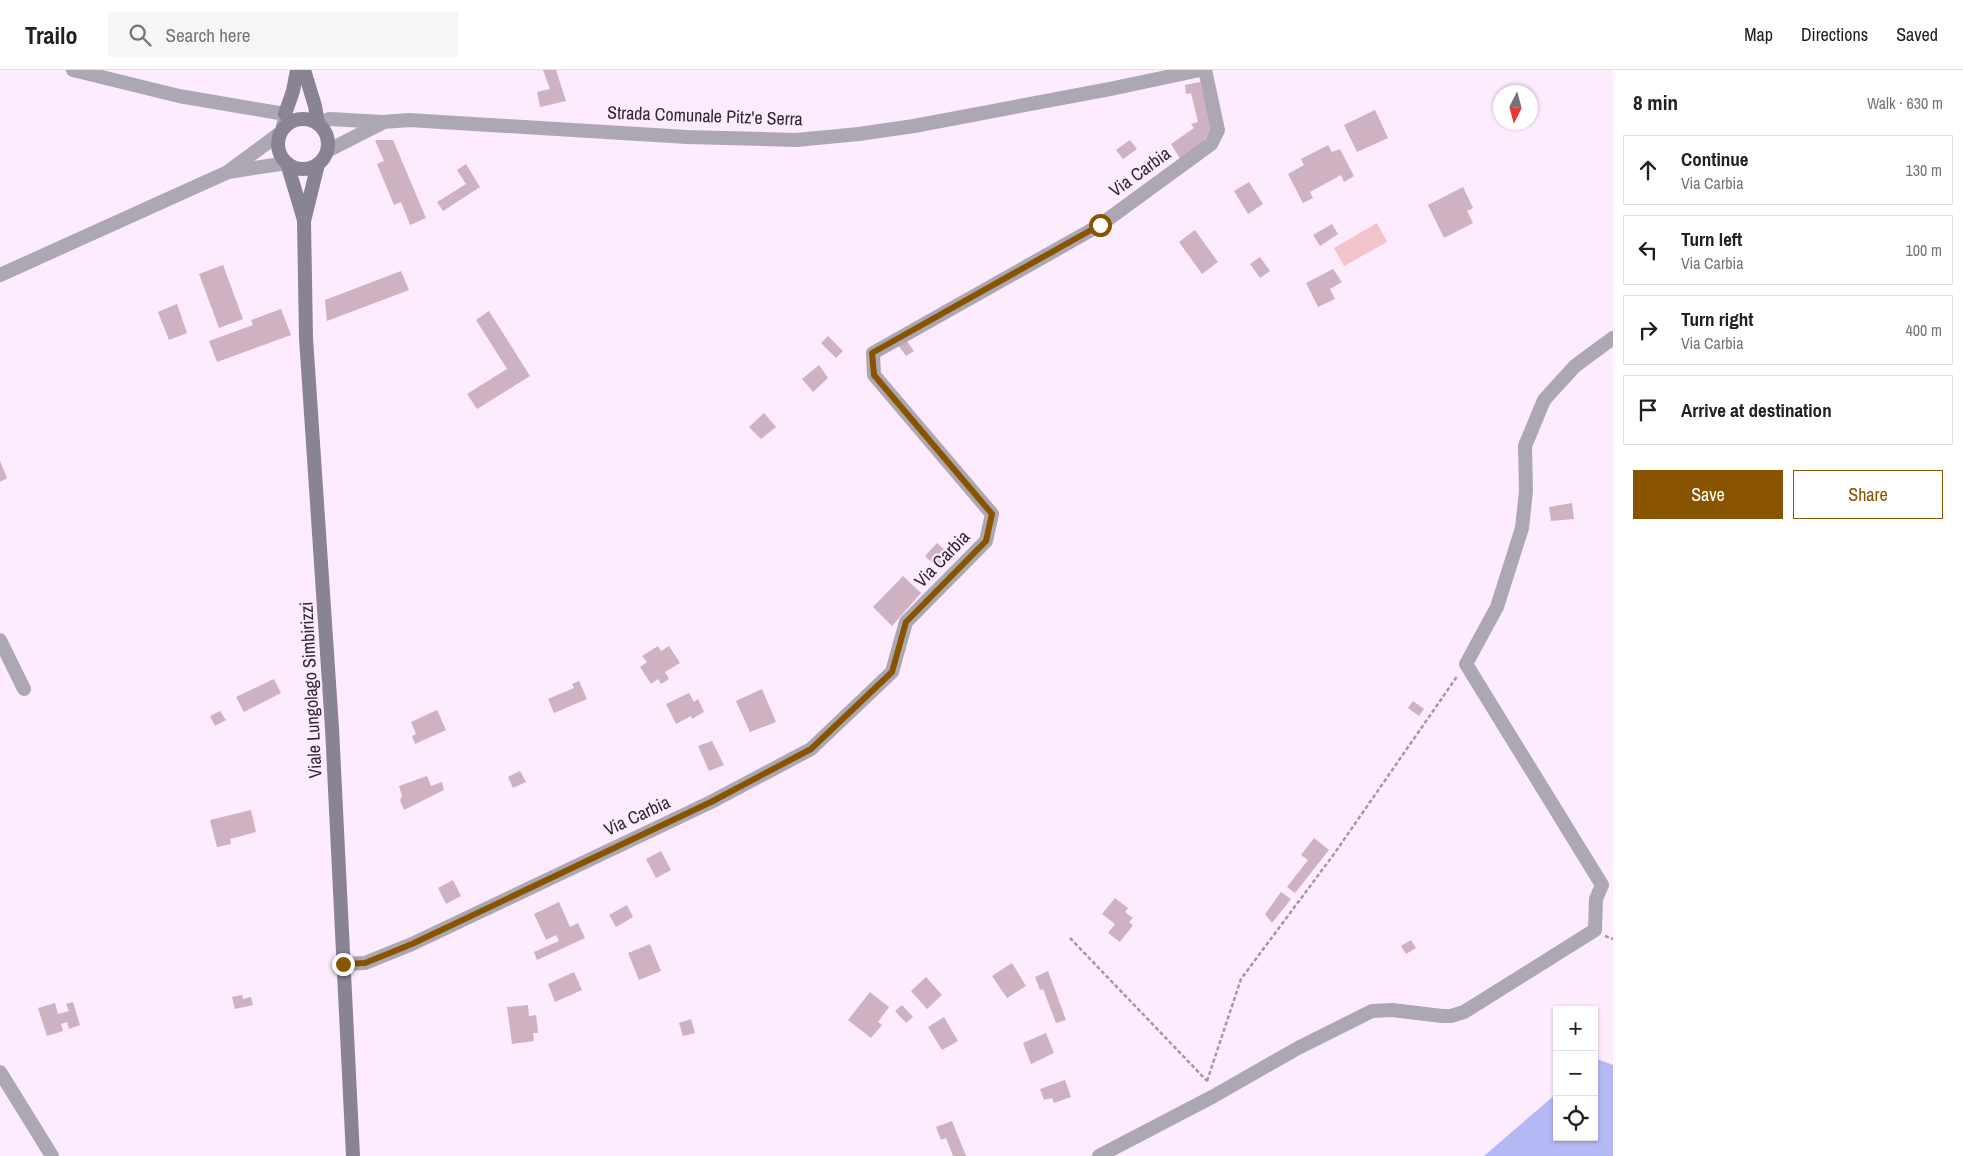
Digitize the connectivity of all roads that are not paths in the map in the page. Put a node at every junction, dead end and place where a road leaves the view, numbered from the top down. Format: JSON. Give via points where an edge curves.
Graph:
{"nodes":[{"id":1,"x":73,"y":70,"type":"edge"},
{"id":2,"x":297,"y":70,"type":"edge"},
{"id":3,"x":304,"y":70,"type":"edge"},
{"id":4,"x":1200,"y":70,"type":"edge"},
{"id":5,"x":1205,"y":70,"type":"edge"},
{"id":6,"x":383,"y":122,"type":"junction"},
{"id":7,"x":318,"y":124,"type":"junction"},
{"id":8,"x":283,"y":125,"type":"junction"},
{"id":9,"x":328,"y":151,"type":"junction"},
{"id":10,"x":286,"y":163,"type":"junction"},
{"id":11,"x":318,"y":164,"type":"junction"},
{"id":12,"x":228,"y":172,"type":"junction"},
{"id":13,"x":304,"y":221,"type":"junction"},
{"id":14,"x":0,"y":275,"type":"edge"},
{"id":15,"x":1613,"y":338,"type":"edge"},
{"id":16,"x":0,"y":640,"type":"edge"},
{"id":17,"x":24,"y":689,"type":"dead end"},
{"id":18,"x":343,"y":964,"type":"junction"},
{"id":19,"x":0,"y":1072,"type":"edge"},
{"id":20,"x":52,"y":1156,"type":"edge"},
{"id":21,"x":353,"y":1156,"type":"edge"},
{"id":22,"x":1099,"y":1156,"type":"edge"}],
"edges":[{"from":1,"to":8,"type":"street"},
{"from":2,"to":8,"type":"main road"},
{"from":3,"to":7,"type":"main road"},
{"from":4,"to":6,"type":"street","name":"Strada Comunale Pitz'e Serra","via":[[914,126],[796,140],[687,137],[418,120]]},
{"from":5,"to":18,"type":"street","name":"Via Carbia","via":[[1218,130],[1211,144],[1100,225],[872,353],[874,375],[992,514],[986,541],[906,622],[892,672],[811,749],[711,802],[412,944],[365,963]]},
{"from":6,"to":7,"type":"street","name":"Strada Comunale Pitz'e Serra","via":[[330,119]]},
{"from":6,"to":9,"type":"street","name":"Strada Comunale Pitz'e Serra"},
{"from":7,"to":8,"type":"main road","via":[[310,118]]},
{"from":7,"to":9,"type":"main road","via":[[324,128]]},
{"from":8,"to":10,"type":"main road","via":[[278,150]]},
{"from":8,"to":12,"type":"street"},
{"from":9,"to":11,"type":"main road"},
{"from":10,"to":11,"type":"main road","via":[[302,169]]},
{"from":10,"to":12,"type":"street"},
{"from":10,"to":13,"type":"main road","name":"Viale Lungolago Simbirizzi"},
{"from":11,"to":13,"type":"main road","name":"Viale Lungolago Simbirizzi"},
{"from":12,"to":14,"type":"street"},
{"from":13,"to":18,"type":"main road","name":"Viale Lungolago Simbirizzi","via":[[306,338],[326,607]]},
{"from":15,"to":22,"type":"street","via":[[1575,366],[1544,400],[1526,446],[1522,528],[1497,607],[1466,664],[1602,885],[1596,899],[1595,930],[1464,1012],[1442,1016],[1372,1011]]},
{"from":16,"to":17,"type":"street"},
{"from":18,"to":21,"type":"main road","name":"Viale Lungolago Simbirizzi"},
{"from":19,"to":20,"type":"street"}]}
